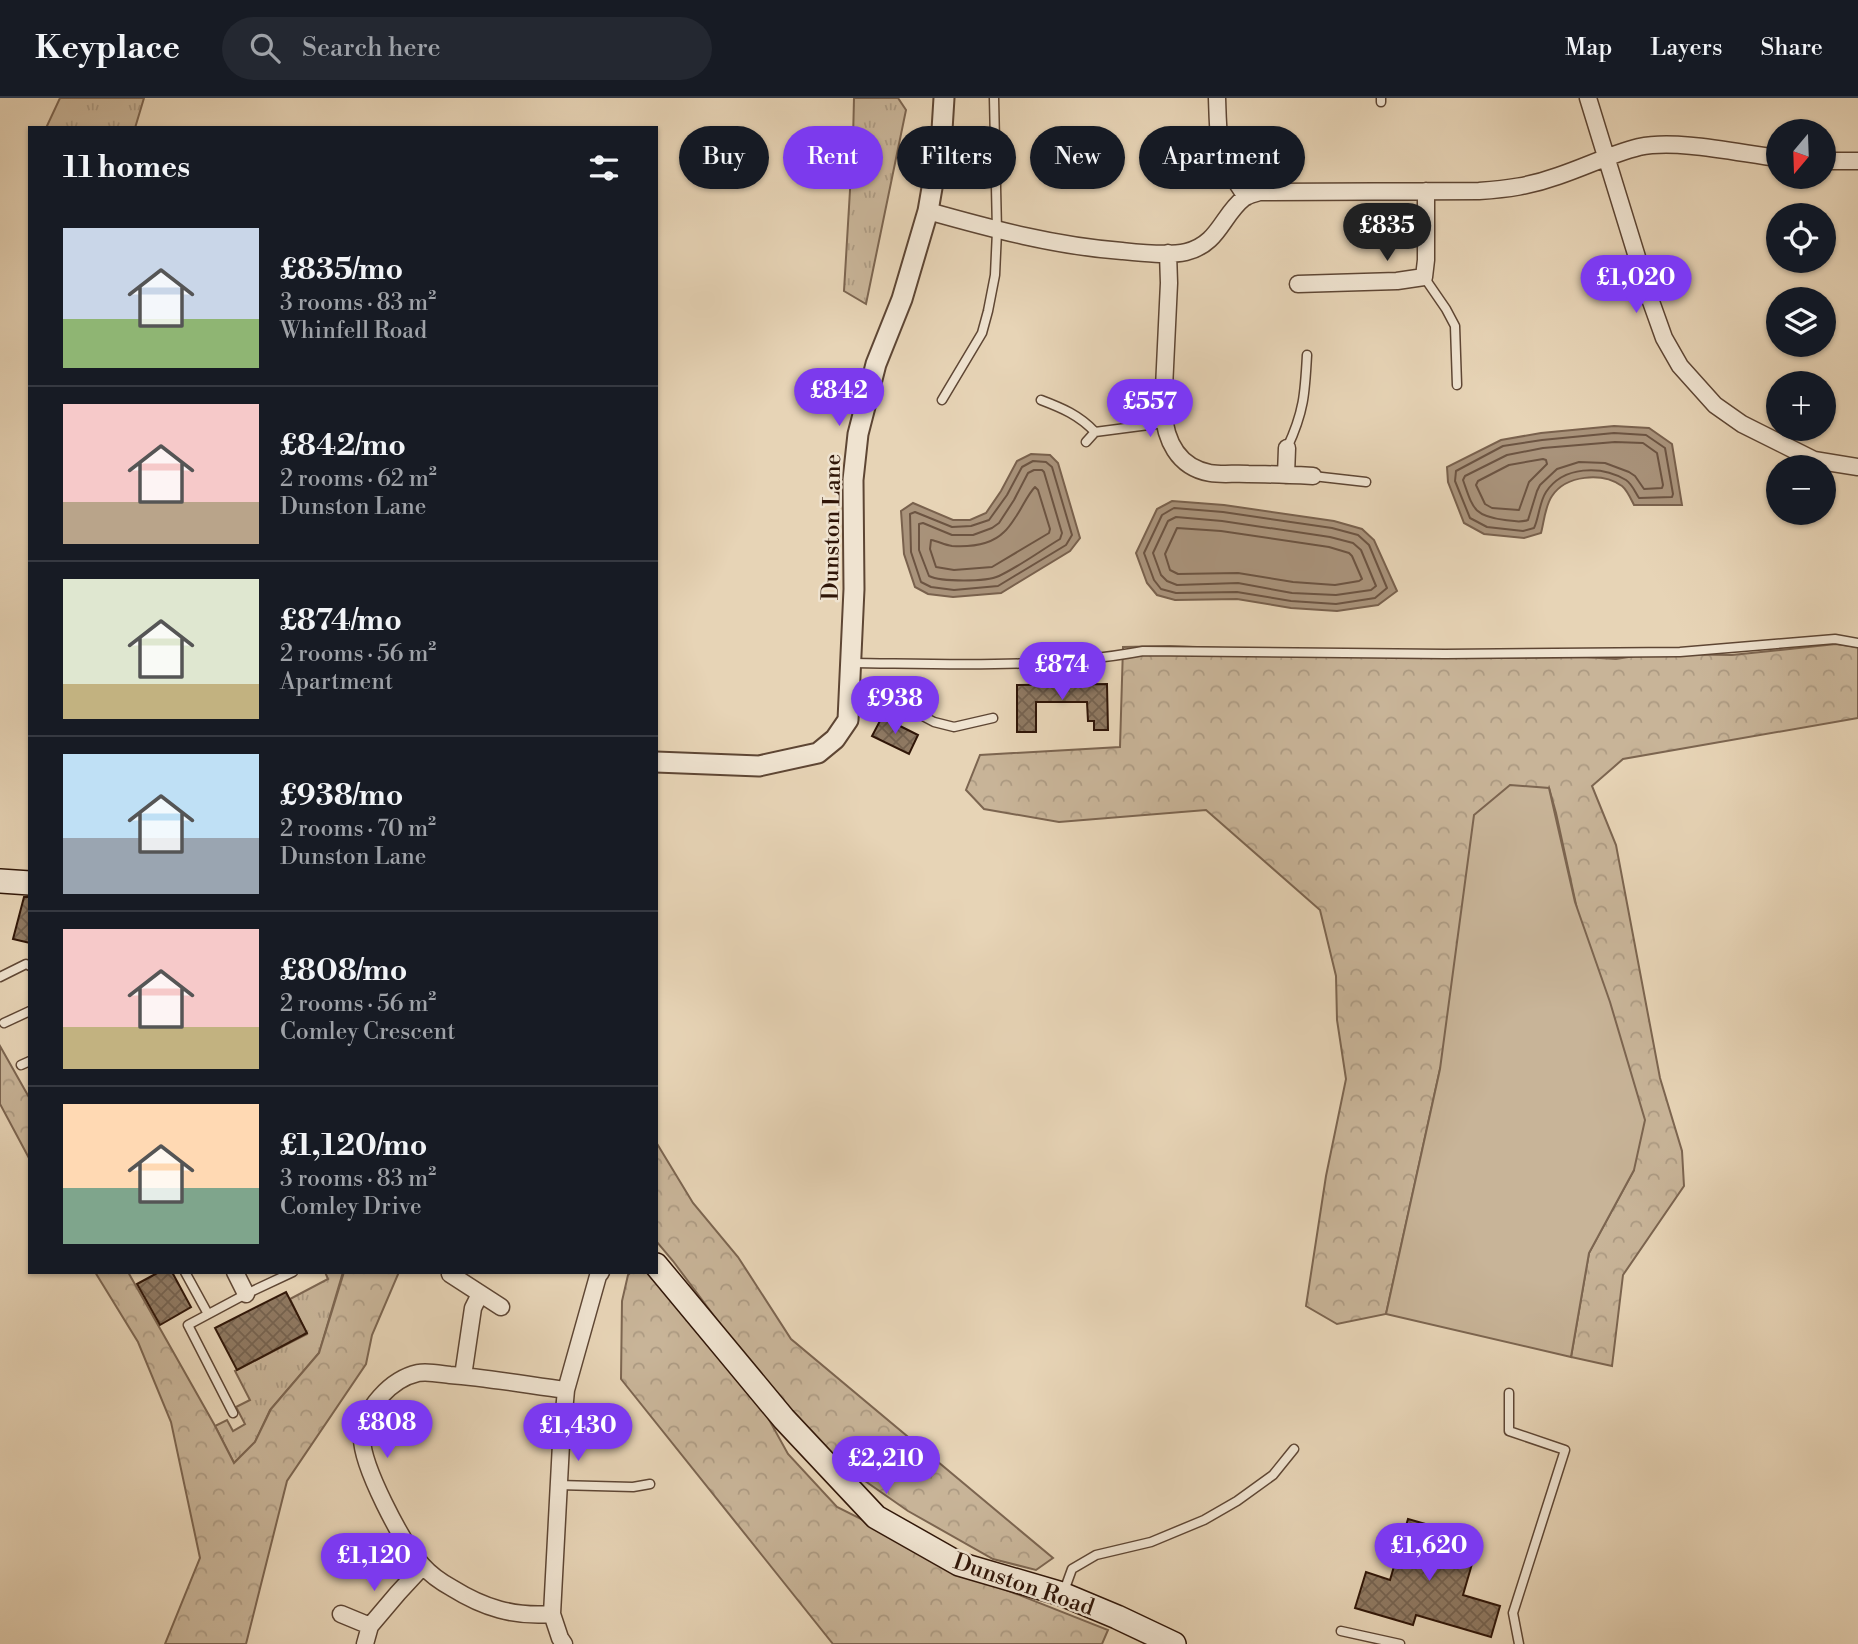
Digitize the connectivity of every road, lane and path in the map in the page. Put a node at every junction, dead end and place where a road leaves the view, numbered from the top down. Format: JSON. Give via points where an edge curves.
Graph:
{"nodes":[{"id":1,"x":944,"y":98,"type":"edge"},
{"id":2,"x":994,"y":98,"type":"edge"},
{"id":3,"x":1217,"y":98,"type":"edge"},
{"id":4,"x":1588,"y":98,"type":"edge"},
{"id":5,"x":1766,"y":156,"type":"edge"},
{"id":6,"x":1606,"y":158,"type":"junction"},
{"id":7,"x":1836,"y":161,"type":"edge"},
{"id":8,"x":1858,"y":161,"type":"edge"},
{"id":9,"x":1426,"y":191,"type":"junction"},
{"id":10,"x":1246,"y":197,"type":"junction"},
{"id":11,"x":928,"y":211,"type":"junction"},
{"id":12,"x":997,"y":231,"type":"junction"},
{"id":13,"x":1168,"y":253,"type":"junction"},
{"id":14,"x":1424,"y":277,"type":"junction"},
{"id":15,"x":1298,"y":284,"type":"dead end"},
{"id":16,"x":1307,"y":355,"type":"dead end"},
{"id":17,"x":1457,"y":385,"type":"dead end"},
{"id":18,"x":942,"y":400,"type":"dead end"},
{"id":19,"x":1041,"y":401,"type":"dead end"},
{"id":20,"x":1164,"y":423,"type":"junction"},
{"id":21,"x":1095,"y":432,"type":"junction"},
{"id":22,"x":1086,"y":442,"type":"dead end"},
{"id":23,"x":1287,"y":448,"type":"joint"},
{"id":24,"x":1858,"y":467,"type":"edge"},
{"id":25,"x":1286,"y":475,"type":"junction"},
{"id":26,"x":1313,"y":475,"type":"joint"},
{"id":27,"x":1366,"y":482,"type":"dead end"},
{"id":28,"x":1858,"y":643,"type":"edge"},
{"id":29,"x":851,"y":663,"type":"junction"},
{"id":30,"x":849,"y":692,"type":"junction"},
{"id":31,"x":993,"y":718,"type":"dead end"},
{"id":32,"x":658,"y":762,"type":"edge"},
{"id":33,"x":0,"y":881,"type":"edge"},
{"id":34,"x":28,"y":883,"type":"edge"},
{"id":35,"x":28,"y":965,"type":"edge"},
{"id":36,"x":0,"y":977,"type":"edge"},
{"id":37,"x":28,"y":1011,"type":"edge"},
{"id":38,"x":4,"y":1023,"type":"dead end"},
{"id":39,"x":658,"y":1267,"type":"edge"},
{"id":40,"x":186,"y":1274,"type":"edge"},
{"id":41,"x":236,"y":1274,"type":"edge"},
{"id":42,"x":289,"y":1274,"type":"edge"},
{"id":43,"x":450,"y":1274,"type":"dead end"},
{"id":44,"x":600,"y":1274,"type":"edge"},
{"id":45,"x":246,"y":1294,"type":"junction"},
{"id":46,"x":480,"y":1294,"type":"junction"},
{"id":47,"x":501,"y":1307,"type":"dead end"},
{"id":48,"x":208,"y":1314,"type":"junction"},
{"id":49,"x":463,"y":1376,"type":"junction"},
{"id":50,"x":566,"y":1390,"type":"junction"},
{"id":51,"x":1509,"y":1393,"type":"dead end"},
{"id":52,"x":233,"y":1413,"type":"dead end"},
{"id":53,"x":1294,"y":1449,"type":"dead end"},
{"id":54,"x":650,"y":1484,"type":"dead end"},
{"id":55,"x":558,"y":1485,"type":"junction"},
{"id":56,"x":423,"y":1566,"type":"junction"},
{"id":57,"x":1062,"y":1594,"type":"junction"},
{"id":58,"x":341,"y":1614,"type":"dead end"},
{"id":59,"x":554,"y":1620,"type":"junction"},
{"id":60,"x":370,"y":1626,"type":"junction"},
{"id":61,"x":1341,"y":1631,"type":"dead end"},
{"id":62,"x":366,"y":1644,"type":"edge"},
{"id":63,"x":554,"y":1644,"type":"edge"},
{"id":64,"x":564,"y":1644,"type":"edge"},
{"id":65,"x":1174,"y":1644,"type":"edge"},
{"id":66,"x":1400,"y":1644,"type":"edge"},
{"id":67,"x":1519,"y":1644,"type":"edge"}],
"edges":[{"from":1,"to":11,"type":"street","name":"Dunston Lane"},
{"from":2,"to":12,"type":"lane"},
{"from":3,"to":10,"type":"street","via":[[1221,148]]},
{"from":4,"to":6,"type":"street"},
{"from":5,"to":6,"type":"street","via":[[1685,145],[1641,147]]},
{"from":6,"to":9,"type":"street","via":[[1515,188]]},
{"from":6,"to":24,"type":"street","via":[[1649,296],[1680,366],[1715,405],[1742,424],[1814,460]]},
{"from":7,"to":8,"type":"street"},
{"from":9,"to":10,"type":"street","via":[[1270,191]]},
{"from":9,"to":14,"type":"street"},
{"from":10,"to":13,"type":"street","via":[[1203,244]]},
{"from":11,"to":12,"type":"street"},
{"from":11,"to":29,"type":"street","name":"Dunston Lane","via":[[902,299],[876,364],[858,434],[853,480]]},
{"from":12,"to":13,"type":"street","via":[[1081,248]]},
{"from":12,"to":18,"type":"lane","via":[[995,275],[982,333]]},
{"from":13,"to":20,"type":"street"},
{"from":14,"to":15,"type":"street"},
{"from":14,"to":17,"type":"lane","via":[[1455,326]]},
{"from":16,"to":23,"type":"lane","via":[[1305,397]]},
{"from":19,"to":21,"type":"lane","via":[[1070,411]]},
{"from":20,"to":21,"type":"lane"},
{"from":20,"to":25,"type":"street","via":[[1178,455],[1209,473]]},
{"from":21,"to":22,"type":"lane"},
{"from":23,"to":25,"type":"street"},
{"from":25,"to":26,"type":"street"},
{"from":26,"to":27,"type":"lane"},
{"from":28,"to":29,"type":"lane","via":[[1835,639],[1680,652],[1605,653],[1143,651],[1103,659],[988,664]]},
{"from":29,"to":30,"type":"street","name":"Dunston Lane"},
{"from":30,"to":31,"type":"lane","via":[[900,704],[954,727]]},
{"from":30,"to":32,"type":"street","name":"Dunston Lane","via":[[848,720],[818,753],[759,766]]},
{"from":33,"to":34,"type":"main road"},
{"from":35,"to":36,"type":"lane"},
{"from":37,"to":38,"type":"lane"},
{"from":39,"to":57,"type":"main road","name":"Dunston Road","via":[[784,1419],[876,1517],[959,1564]]},
{"from":40,"to":48,"type":"lane"},
{"from":41,"to":45,"type":"street"},
{"from":42,"to":45,"type":"lane"},
{"from":43,"to":46,"type":"street"},
{"from":44,"to":50,"type":"street"},
{"from":45,"to":48,"type":"lane"},
{"from":46,"to":47,"type":"street"},
{"from":46,"to":49,"type":"street","via":[[473,1308]]},
{"from":48,"to":52,"type":"lane","via":[[188,1325]]},
{"from":49,"to":50,"type":"street"},
{"from":49,"to":56,"type":"street","via":[[419,1373],[396,1383],[379,1397],[362,1435],[363,1451],[382,1499]]},
{"from":50,"to":55,"type":"street"},
{"from":51,"to":67,"type":"lane","via":[[1509,1431],[1565,1450],[1513,1613]]},
{"from":53,"to":57,"type":"lane","via":[[1273,1475],[1204,1520],[1151,1542],[1096,1555],[1072,1569]]},
{"from":54,"to":55,"type":"lane"},
{"from":55,"to":59,"type":"street"},
{"from":56,"to":59,"type":"street","via":[[468,1598],[494,1609]]},
{"from":56,"to":60,"type":"street"},
{"from":57,"to":65,"type":"main road","name":"Dunston Road"},
{"from":58,"to":60,"type":"street"},
{"from":59,"to":63,"type":"lane"},
{"from":59,"to":64,"type":"street"},
{"from":60,"to":62,"type":"street"},
{"from":61,"to":66,"type":"lane"}]}
